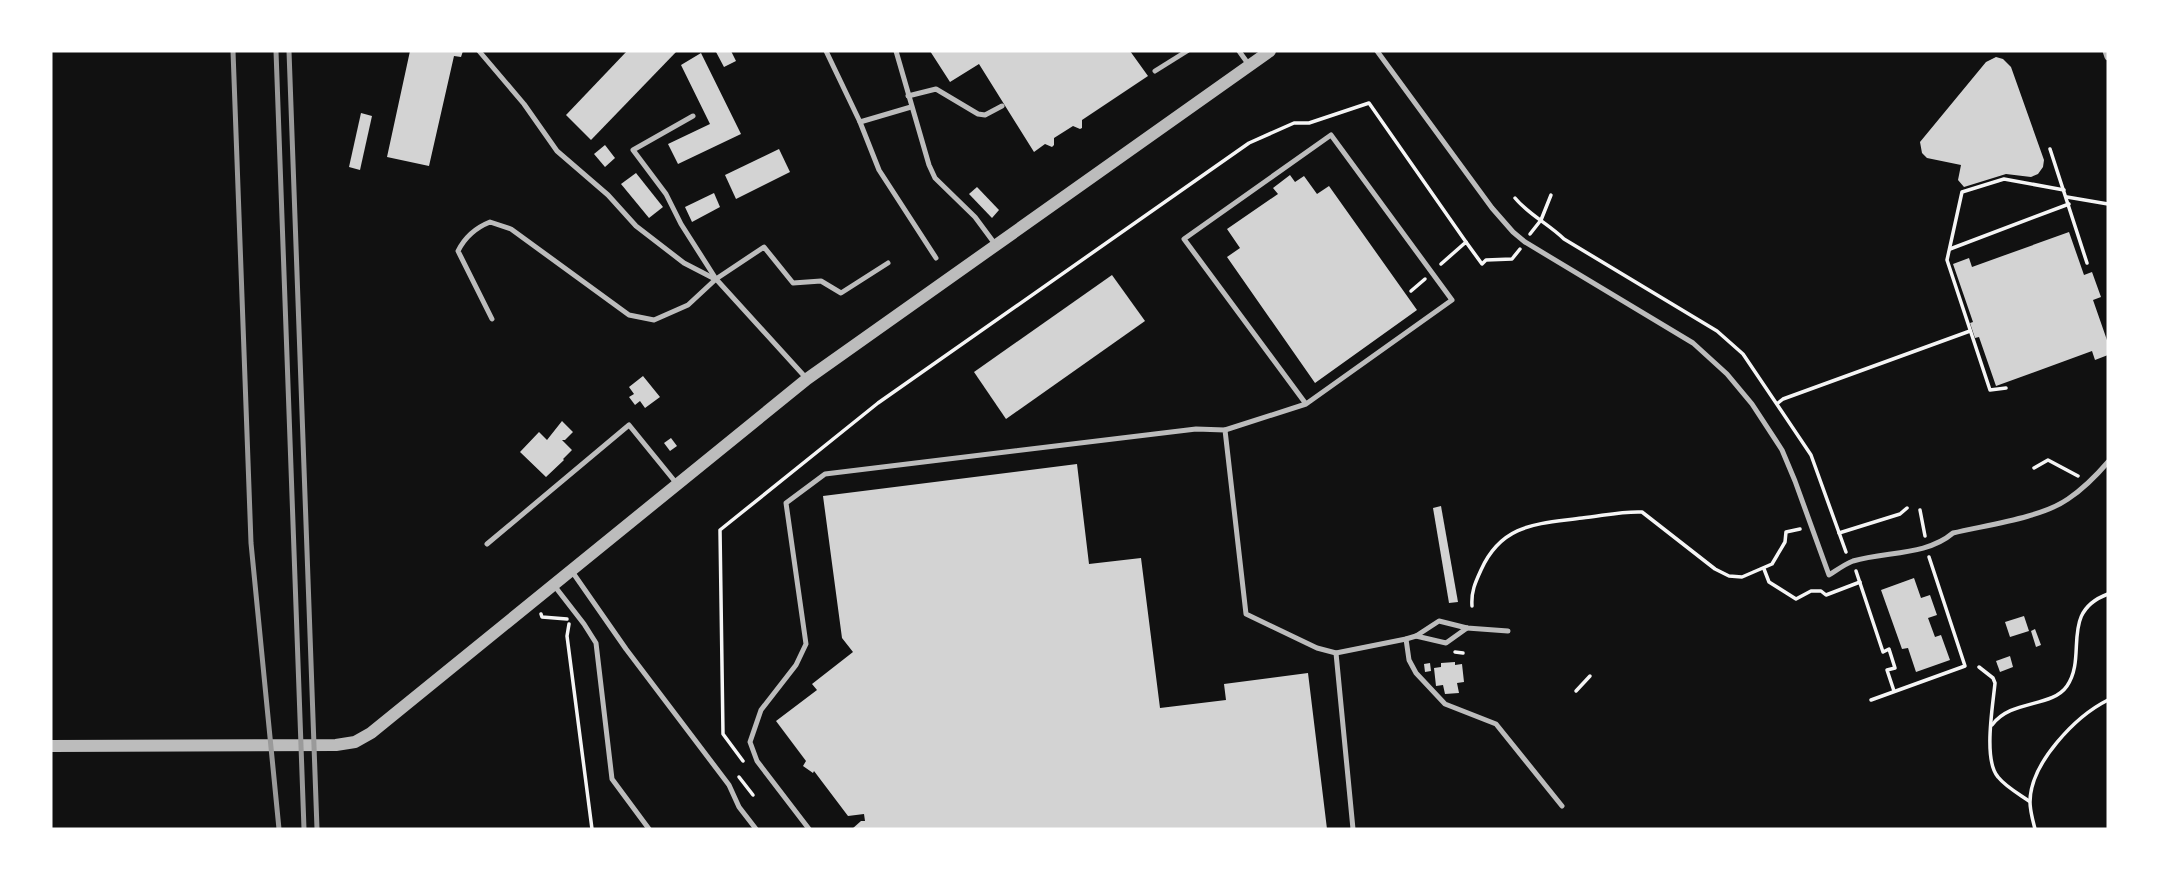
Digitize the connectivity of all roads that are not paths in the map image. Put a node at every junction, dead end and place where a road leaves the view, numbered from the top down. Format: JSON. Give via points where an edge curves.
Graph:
{"nodes":[{"id":1,"x":479,"y":51,"type":"edge"},
{"id":2,"x":826,"y":51,"type":"edge"},
{"id":3,"x":896,"y":51,"type":"edge"},
{"id":4,"x":1186,"y":51,"type":"edge"},
{"id":5,"x":1239,"y":51,"type":"edge"},
{"id":6,"x":1270,"y":51,"type":"edge"},
{"id":7,"x":1377,"y":51,"type":"edge"},
{"id":8,"x":2106,"y":51,"type":"edge"},
{"id":9,"x":2108,"y":57,"type":"edge"},
{"id":10,"x":1249,"y":65,"type":"junction"},
{"id":11,"x":1155,"y":71,"type":"dead end"},
{"id":12,"x":908,"y":96,"type":"junction"},
{"id":13,"x":1002,"y":106,"type":"dead end"},
{"id":14,"x":911,"y":107,"type":"junction"},
{"id":15,"x":693,"y":116,"type":"dead end"},
{"id":16,"x":860,"y":122,"type":"junction"},
{"id":17,"x":995,"y":244,"type":"junction"},
{"id":18,"x":936,"y":258,"type":"dead end"},
{"id":19,"x":888,"y":263,"type":"dead end"},
{"id":20,"x":716,"y":279,"type":"junction"},
{"id":21,"x":492,"y":319,"type":"dead end"},
{"id":22,"x":807,"y":379,"type":"junction"},
{"id":23,"x":1306,"y":404,"type":"junction"},
{"id":24,"x":1226,"y":430,"type":"junction"},
{"id":25,"x":2108,"y":462,"type":"edge"},
{"id":26,"x":677,"y":484,"type":"junction"},
{"id":27,"x":486,"y":544,"type":"dead end"},
{"id":28,"x":571,"y":570,"type":"junction"},
{"id":29,"x":553,"y":584,"type":"junction"},
{"id":30,"x":1467,"y":628,"type":"junction"},
{"id":31,"x":1508,"y":631,"type":"dead end"},
{"id":32,"x":1416,"y":636,"type":"junction"},
{"id":33,"x":1406,"y":639,"type":"junction"},
{"id":34,"x":1336,"y":653,"type":"junction"},
{"id":35,"x":51,"y":746,"type":"edge"},
{"id":36,"x":1562,"y":806,"type":"dead end"},
{"id":37,"x":649,"y":829,"type":"edge"},
{"id":38,"x":756,"y":829,"type":"edge"},
{"id":39,"x":809,"y":829,"type":"edge"},
{"id":40,"x":1353,"y":829,"type":"edge"}],
"edges":[{"from":1,"to":20,"type":"lane","via":[[557,151],[636,226],[684,263]]},
{"from":2,"to":16,"type":"lane"},
{"from":3,"to":12,"type":"lane"},
{"from":4,"to":11,"type":"lane"},
{"from":5,"to":10,"type":"lane"},
{"from":6,"to":10,"type":"street"},
{"from":7,"to":25,"type":"lane","via":[[1513,232],[1693,343],[1727,374],[1782,450],[1829,575],[1851,562],[1927,547],[1953,533],[2047,510],[2067,501]]},
{"from":8,"to":9,"type":"street"},
{"from":10,"to":17,"type":"street"},
{"from":12,"to":13,"type":"lane","via":[[936,89],[985,115]]},
{"from":12,"to":14,"type":"lane"},
{"from":14,"to":16,"type":"lane"},
{"from":14,"to":17,"type":"lane","via":[[935,178]]},
{"from":15,"to":20,"type":"lane","via":[[634,150]]},
{"from":16,"to":18,"type":"lane","via":[[879,170]]},
{"from":17,"to":22,"type":"street"},
{"from":19,"to":20,"type":"lane","via":[[841,293],[821,281],[793,283],[764,247]]},
{"from":20,"to":21,"type":"lane","via":[[688,304],[654,320],[629,315],[511,229],[489,222],[477,228],[457,251]]},
{"from":20,"to":22,"type":"lane"},
{"from":22,"to":26,"type":"street"},
{"from":23,"to":23,"type":"lane","via":[[1452,300],[1331,135],[1184,239]]},
{"from":23,"to":24,"type":"lane"},
{"from":24,"to":34,"type":"lane","via":[[1246,614]]},
{"from":24,"to":39,"type":"lane","via":[[1196,429],[825,474],[786,503],[806,644],[796,665],[761,710],[750,742],[757,761]]},
{"from":26,"to":27,"type":"lane","via":[[629,425]]},
{"from":26,"to":28,"type":"street"},
{"from":28,"to":29,"type":"street"},
{"from":28,"to":38,"type":"lane","via":[[729,785]]},
{"from":29,"to":35,"type":"street","via":[[355,742]]},
{"from":29,"to":37,"type":"lane","via":[[596,643],[612,779]]},
{"from":30,"to":31,"type":"lane"},
{"from":30,"to":32,"type":"lane","via":[[1439,621]]},
{"from":30,"to":32,"type":"lane","via":[[1446,643]]},
{"from":32,"to":33,"type":"lane"},
{"from":33,"to":34,"type":"lane"},
{"from":33,"to":36,"type":"lane","via":[[1416,673],[1445,704],[1496,724]]},
{"from":34,"to":40,"type":"lane"}]}
